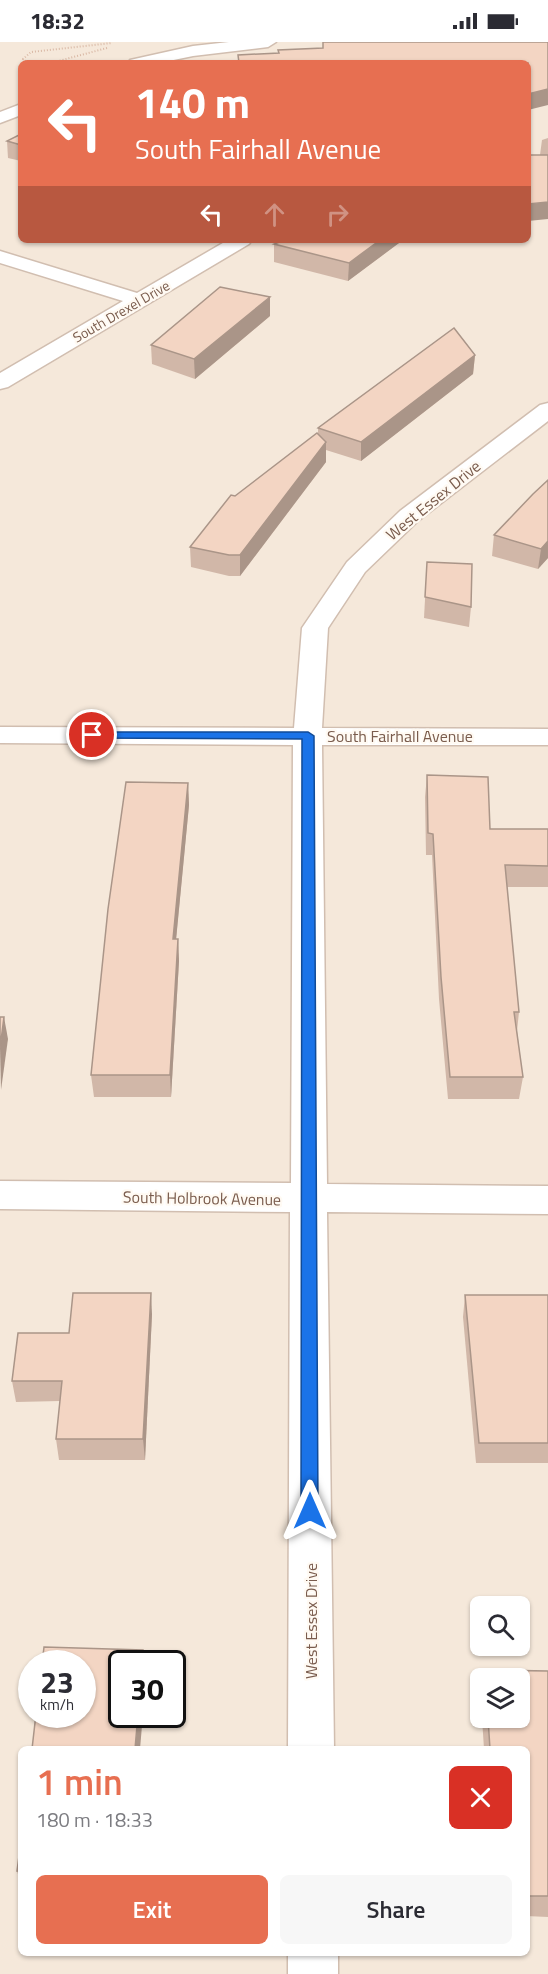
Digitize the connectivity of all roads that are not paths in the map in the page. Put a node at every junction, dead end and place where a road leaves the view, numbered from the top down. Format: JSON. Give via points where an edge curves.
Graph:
{"nodes":[{"id":1,"x":268,"y":42,"type":"edge"},
{"id":2,"x":150,"y":60,"type":"edge"},
{"id":3,"x":18,"y":110,"type":"edge"},
{"id":4,"x":0,"y":118,"type":"edge"},
{"id":5,"x":237,"y":243,"type":"edge"},
{"id":6,"x":0,"y":257,"type":"edge"},
{"id":7,"x":139,"y":300,"type":"junction"},
{"id":8,"x":0,"y":382,"type":"edge"},
{"id":9,"x":548,"y":410,"type":"edge"},
{"id":10,"x":0,"y":735,"type":"edge"},
{"id":11,"x":308,"y":736,"type":"junction"},
{"id":12,"x":548,"y":737,"type":"edge"},
{"id":13,"x":0,"y":1196,"type":"edge"},
{"id":14,"x":308,"y":1199,"type":"junction"},
{"id":15,"x":548,"y":1200,"type":"edge"},
{"id":16,"x":311,"y":1746,"type":"edge"},
{"id":17,"x":313,"y":1956,"type":"edge"},
{"id":18,"x":313,"y":1974,"type":"edge"}],
"edges":[{"from":1,"to":2,"type":"street"},
{"from":3,"to":4,"type":"street"},
{"from":5,"to":7,"type":"street","name":"South Drexel Drive"},
{"from":6,"to":7,"type":"street"},
{"from":7,"to":8,"type":"street","name":"South Drexel Drive"},
{"from":9,"to":11,"type":"street","name":"West Essex Drive","via":[[409,516],[356,567],[315,628]]},
{"from":10,"to":11,"type":"street","name":"South Fairhall Avenue"},
{"from":11,"to":12,"type":"street","name":"South Fairhall Avenue"},
{"from":11,"to":14,"type":"street","name":"West Essex Drive"},
{"from":13,"to":14,"type":"street","name":"South Holbrook Avenue"},
{"from":14,"to":15,"type":"street","name":"South Holbrook Avenue"},
{"from":14,"to":16,"type":"street","name":"West Essex Drive"},
{"from":17,"to":18,"type":"street"}]}
